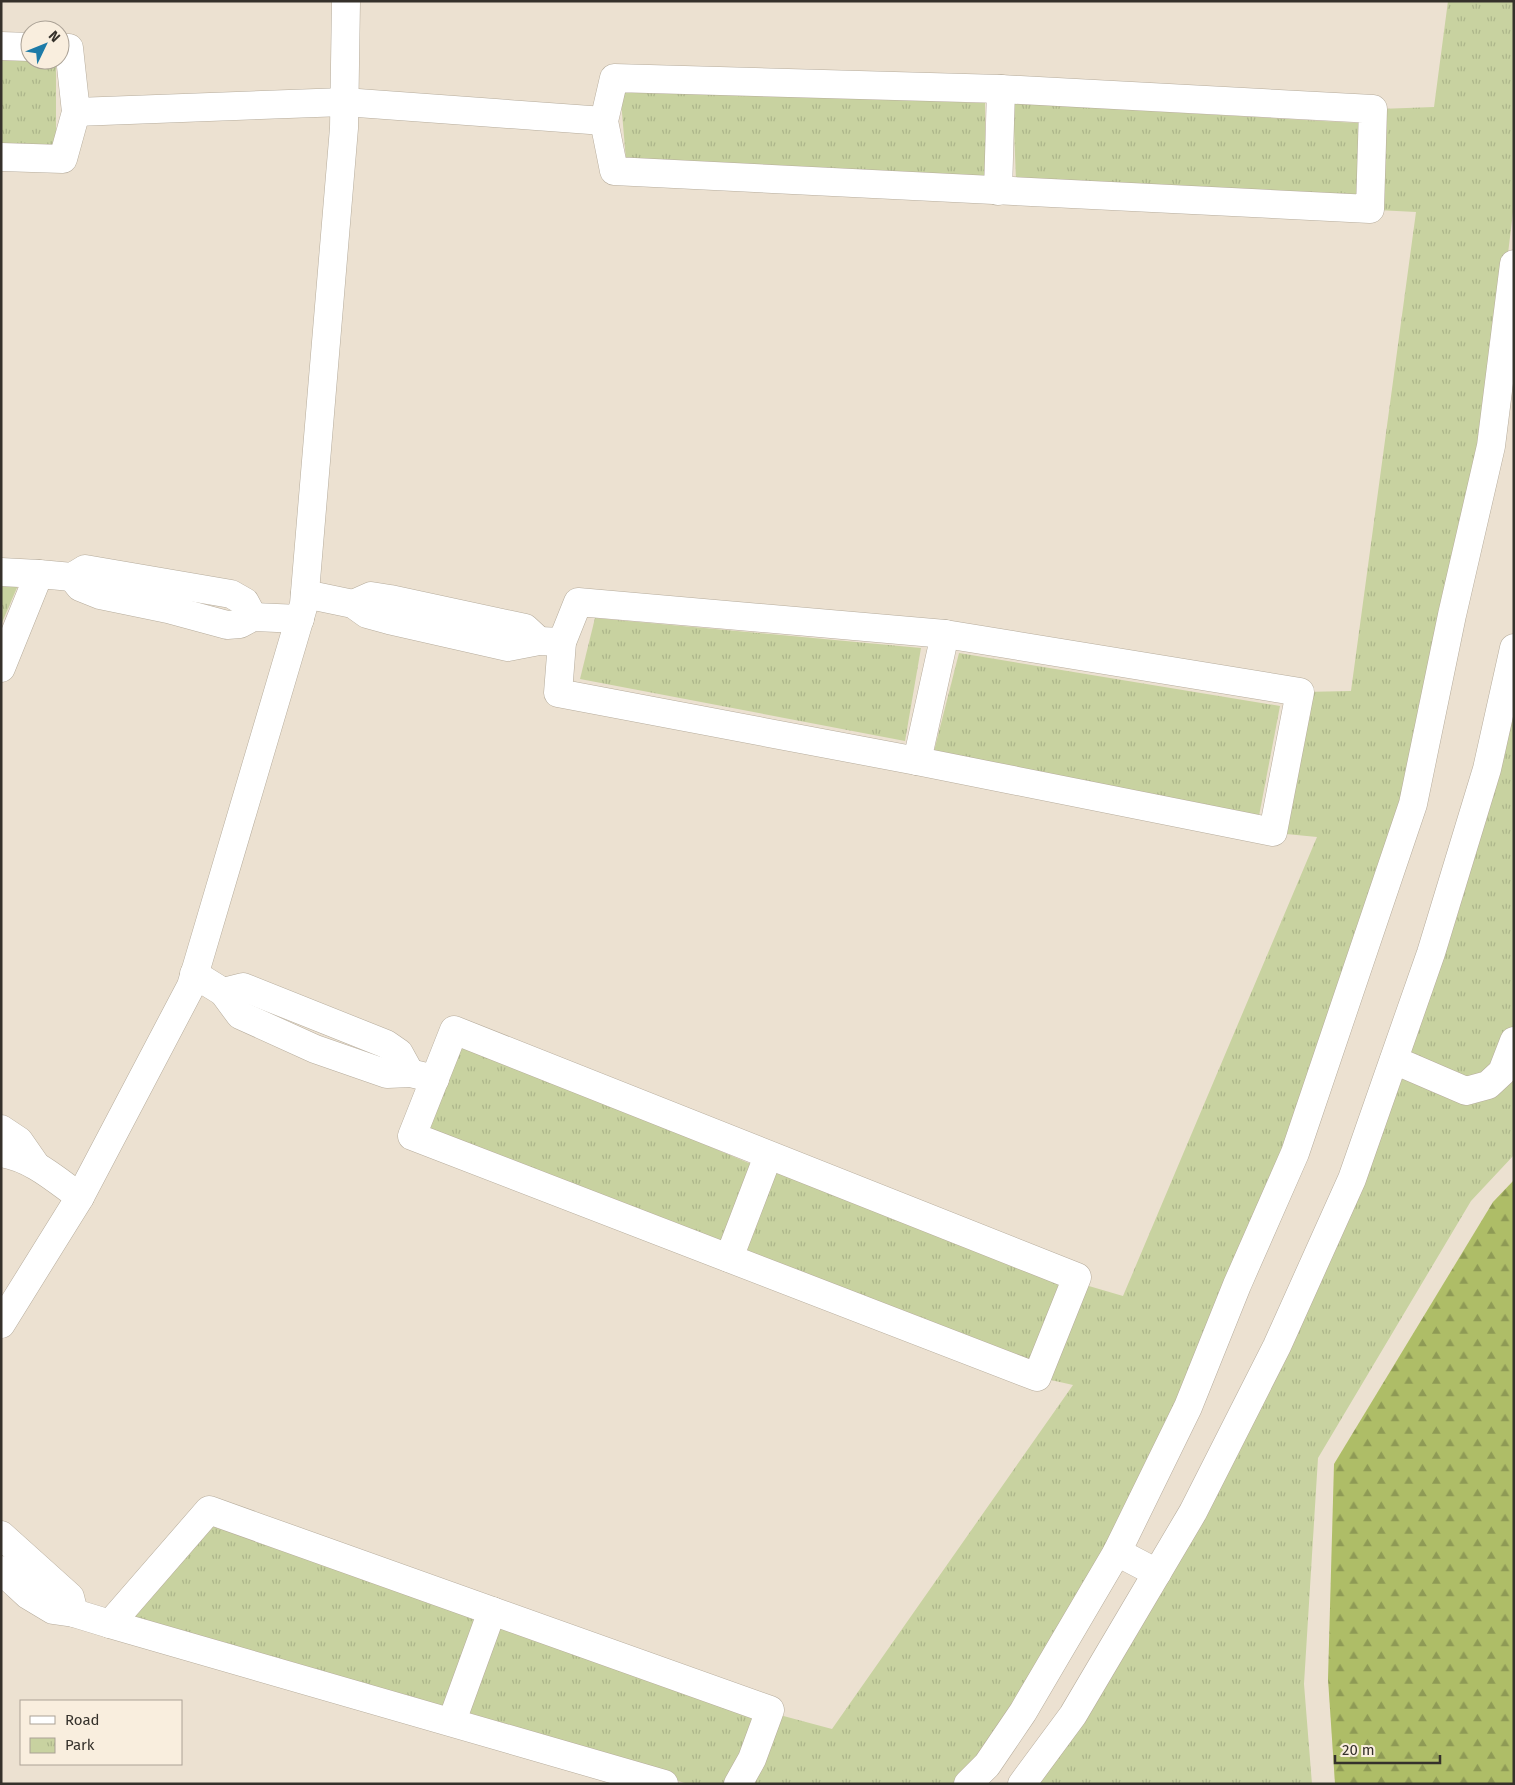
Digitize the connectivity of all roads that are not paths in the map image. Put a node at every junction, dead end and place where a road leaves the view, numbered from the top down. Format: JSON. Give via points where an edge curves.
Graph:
{"nodes":[{"id":1,"x":346,"y":1,"type":"edge"},
{"id":2,"x":1,"y":46,"type":"edge"},
{"id":3,"x":20,"y":47,"type":"edge"},
{"id":4,"x":70,"y":57,"type":"edge"},
{"id":5,"x":1001,"y":89,"type":"junction"},
{"id":6,"x":344,"y":102,"type":"junction"},
{"id":7,"x":76,"y":112,"type":"junction"},
{"id":8,"x":604,"y":121,"type":"junction"},
{"id":9,"x":1,"y":157,"type":"edge"},
{"id":10,"x":998,"y":191,"type":"junction"},
{"id":11,"x":1514,"y":264,"type":"edge"},
{"id":12,"x":1,"y":572,"type":"edge"},
{"id":13,"x":39,"y":574,"type":"junction"},
{"id":14,"x":303,"y":606,"type":"junction"},
{"id":15,"x":945,"y":634,"type":"junction"},
{"id":16,"x":551,"y":641,"type":"junction"},
{"id":17,"x":1514,"y":648,"type":"edge"},
{"id":18,"x":1,"y":668,"type":"edge"},
{"id":19,"x":917,"y":761,"type":"junction"},
{"id":20,"x":194,"y":974,"type":"junction"},
{"id":21,"x":1514,"y":1041,"type":"edge"},
{"id":22,"x":1394,"y":1060,"type":"junction"},
{"id":23,"x":422,"y":1076,"type":"junction"},
{"id":24,"x":1,"y":1129,"type":"edge"},
{"id":25,"x":1,"y":1153,"type":"edge"},
{"id":26,"x":768,"y":1156,"type":"junction"},
{"id":27,"x":36,"y":1165,"type":"junction"},
{"id":28,"x":80,"y":1197,"type":"junction"},
{"id":29,"x":729,"y":1258,"type":"junction"},
{"id":30,"x":1,"y":1324,"type":"edge"},
{"id":31,"x":1,"y":1535,"type":"edge"},
{"id":32,"x":1117,"y":1552,"type":"junction"},
{"id":33,"x":1,"y":1570,"type":"edge"},
{"id":34,"x":1156,"y":1573,"type":"junction"},
{"id":35,"x":492,"y":1611,"type":"junction"},
{"id":36,"x":74,"y":1613,"type":"junction"},
{"id":37,"x":110,"y":1624,"type":"junction"},
{"id":38,"x":452,"y":1721,"type":"junction"},
{"id":39,"x":664,"y":1784,"type":"edge"},
{"id":40,"x":738,"y":1784,"type":"edge"},
{"id":41,"x":968,"y":1784,"type":"edge"},
{"id":42,"x":1022,"y":1784,"type":"edge"}],
"edges":[{"from":1,"to":6,"type":"street"},
{"from":2,"to":3,"type":"street"},
{"from":4,"to":7,"type":"street"},
{"from":5,"to":8,"type":"street","via":[[614,78]]},
{"from":5,"to":10,"type":"street"},
{"from":5,"to":10,"type":"street","via":[[1373,109],[1370,209]]},
{"from":6,"to":7,"type":"street"},
{"from":6,"to":8,"type":"street"},
{"from":6,"to":14,"type":"street","via":[[344,138]]},
{"from":7,"to":9,"type":"street","via":[[63,159]]},
{"from":8,"to":10,"type":"street","via":[[614,171]]},
{"from":11,"to":32,"type":"street","via":[[1491,446],[1413,804],[1295,1153],[1188,1407]]},
{"from":12,"to":13,"type":"street"},
{"from":13,"to":14,"type":"street","via":[[72,577],[85,569],[230,594],[245,602],[253,617]]},
{"from":13,"to":18,"type":"street"},
{"from":14,"to":16,"type":"street","via":[[353,604],[371,596],[390,598],[525,628]]},
{"from":14,"to":20,"type":"street"},
{"from":15,"to":16,"type":"street","via":[[578,602]]},
{"from":15,"to":19,"type":"street"},
{"from":15,"to":19,"type":"street","via":[[1300,692],[1273,832]]},
{"from":16,"to":19,"type":"street","via":[[558,693]]},
{"from":17,"to":22,"type":"street","via":[[1486,769],[1431,952]]},
{"from":20,"to":23,"type":"street","via":[[223,992],[243,987],[386,1044]]},
{"from":20,"to":28,"type":"street","via":[[191,986]]},
{"from":21,"to":22,"type":"street","via":[[1502,1072],[1488,1085],[1466,1091]]},
{"from":22,"to":34,"type":"street","via":[[1352,1179],[1277,1346],[1193,1512]]},
{"from":23,"to":26,"type":"street","via":[[454,1030]]},
{"from":23,"to":29,"type":"street","via":[[412,1136]]},
{"from":24,"to":27,"type":"street","via":[[19,1140]]},
{"from":25,"to":27,"type":"street"},
{"from":26,"to":29,"type":"street"},
{"from":26,"to":29,"type":"street","via":[[1077,1278],[1037,1377]]},
{"from":27,"to":28,"type":"street"},
{"from":28,"to":30,"type":"street"},
{"from":31,"to":36,"type":"street","via":[[70,1597]]},
{"from":32,"to":34,"type":"street"},
{"from":32,"to":41,"type":"street","via":[[1023,1712],[987,1765]]},
{"from":33,"to":36,"type":"street","via":[[28,1595],[54,1610]]},
{"from":34,"to":42,"type":"street","via":[[1074,1715]]},
{"from":35,"to":37,"type":"street","via":[[209,1510]]},
{"from":35,"to":38,"type":"street"},
{"from":35,"to":40,"type":"street","via":[[770,1710],[752,1759]]},
{"from":36,"to":37,"type":"street"},
{"from":37,"to":38,"type":"street"},
{"from":38,"to":39,"type":"street"}]}
